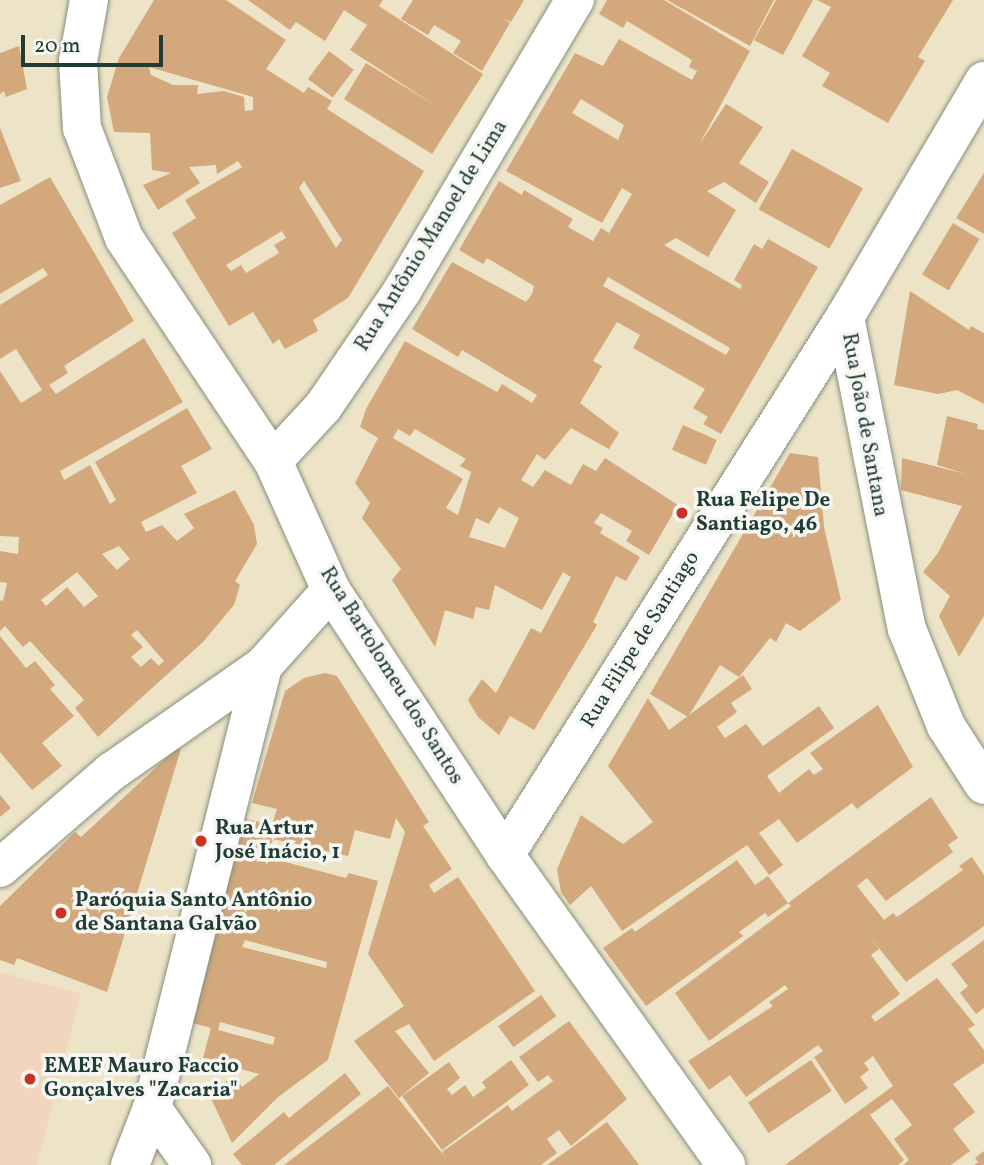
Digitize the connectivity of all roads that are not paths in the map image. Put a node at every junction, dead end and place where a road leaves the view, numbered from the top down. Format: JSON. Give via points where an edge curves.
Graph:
{"nodes":[{"id":1,"x":89,"y":0,"type":"edge"},
{"id":2,"x":575,"y":0,"type":"edge"},
{"id":3,"x":984,"y":81,"type":"edge"},
{"id":4,"x":845,"y":317,"type":"junction"},
{"id":5,"x":274,"y":461,"type":"junction"},
{"id":6,"x":331,"y":590,"type":"junction"},
{"id":7,"x":263,"y":666,"type":"junction"},
{"id":8,"x":984,"y":785,"type":"edge"},
{"id":9,"x":505,"y":855,"type":"junction"},
{"id":10,"x":0,"y":868,"type":"edge"},
{"id":11,"x":152,"y":1108,"type":"junction"},
{"id":12,"x":130,"y":1165,"type":"edge"},
{"id":13,"x":192,"y":1165,"type":"edge"},
{"id":14,"x":726,"y":1165,"type":"edge"}],
"edges":[{"from":1,"to":5,"type":"street","name":"Rua Bartolomeu dos Santos","via":[[78,61],[82,128],[124,238]]},
{"from":2,"to":5,"type":"street","name":"Rua Antônio Manoel de Lima","via":[[402,291],[324,407]]},
{"from":3,"to":4,"type":"street","name":"Rua João de Santana"},
{"from":4,"to":8,"type":"street","name":"Rua João de Santana","via":[[906,629],[946,726]]},
{"from":4,"to":9,"type":"street","name":"Rua Filipe de Santiago"},
{"from":5,"to":6,"type":"street","name":"Rua Bartolomeu dos Santos"},
{"from":6,"to":7,"type":"street"},
{"from":6,"to":9,"type":"street","name":"Rua Bartolomeu dos Santos"},
{"from":7,"to":10,"type":"street","via":[[111,772]]},
{"from":7,"to":11,"type":"street"},
{"from":9,"to":14,"type":"street","name":"Rua Bartolomeu dos Santos"},
{"from":11,"to":12,"type":"street"},
{"from":11,"to":13,"type":"street"}]}
